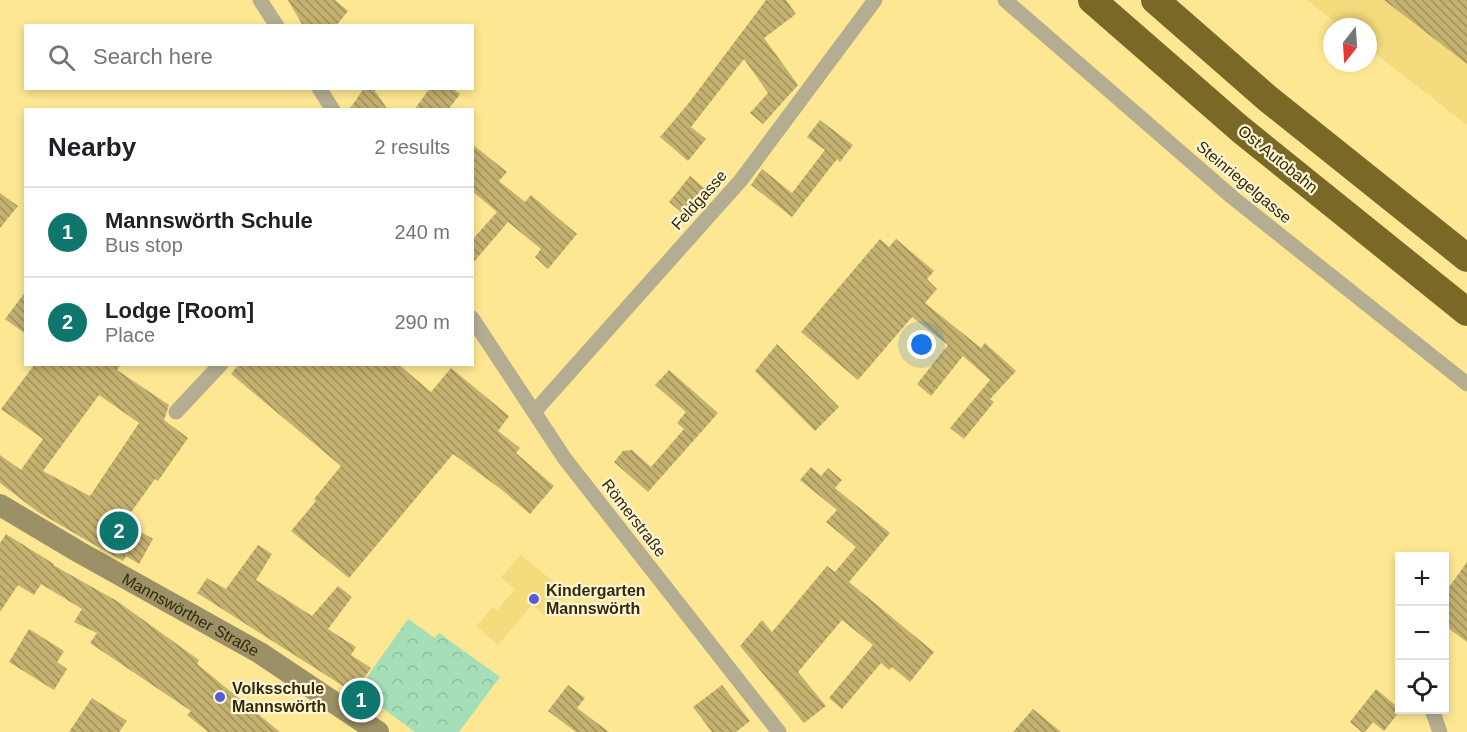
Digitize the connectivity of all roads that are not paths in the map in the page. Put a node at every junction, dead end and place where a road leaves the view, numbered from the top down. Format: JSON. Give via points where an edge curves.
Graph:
{"nodes":[{"id":1,"x":260,"y":0,"type":"edge"},
{"id":2,"x":875,"y":0,"type":"edge"},
{"id":3,"x":1005,"y":0,"type":"edge"},
{"id":4,"x":1092,"y":0,"type":"edge"},
{"id":5,"x":1155,"y":0,"type":"edge"},
{"id":6,"x":276,"y":24,"type":"edge"},
{"id":7,"x":320,"y":90,"type":"edge"},
{"id":8,"x":332,"y":108,"type":"edge"},
{"id":9,"x":1467,"y":258,"type":"edge"},
{"id":10,"x":1467,"y":312,"type":"edge"},
{"id":11,"x":474,"y":321,"type":"edge"},
{"id":12,"x":218,"y":366,"type":"edge"},
{"id":13,"x":1467,"y":384,"type":"edge"},
{"id":14,"x":535,"y":411,"type":"junction"},
{"id":15,"x":176,"y":412,"type":"dead end"},
{"id":16,"x":0,"y":505,"type":"edge"},
{"id":17,"x":1433,"y":714,"type":"edge"},
{"id":18,"x":378,"y":732,"type":"edge"},
{"id":19,"x":779,"y":732,"type":"edge"},
{"id":20,"x":1440,"y":732,"type":"edge"}],
"edges":[{"from":1,"to":6,"type":"street"},
{"from":2,"to":14,"type":"street","name":"Feldgasse","via":[[741,180]]},
{"from":3,"to":13,"type":"street","name":"Steinriegelgasse","via":[[1232,197]]},
{"from":4,"to":10,"type":"highway","name":"Ost Autobahn","via":[[1240,129]]},
{"from":5,"to":9,"type":"highway","via":[[1267,98]]},
{"from":7,"to":8,"type":"street"},
{"from":11,"to":14,"type":"street","name":"Römerstraße"},
{"from":12,"to":15,"type":"street"},
{"from":14,"to":19,"type":"street","name":"Römerstraße","via":[[566,459]]},
{"from":16,"to":18,"type":"main road","name":"Mannswörther Straße","via":[[260,653]]},
{"from":17,"to":20,"type":"street"}]}
